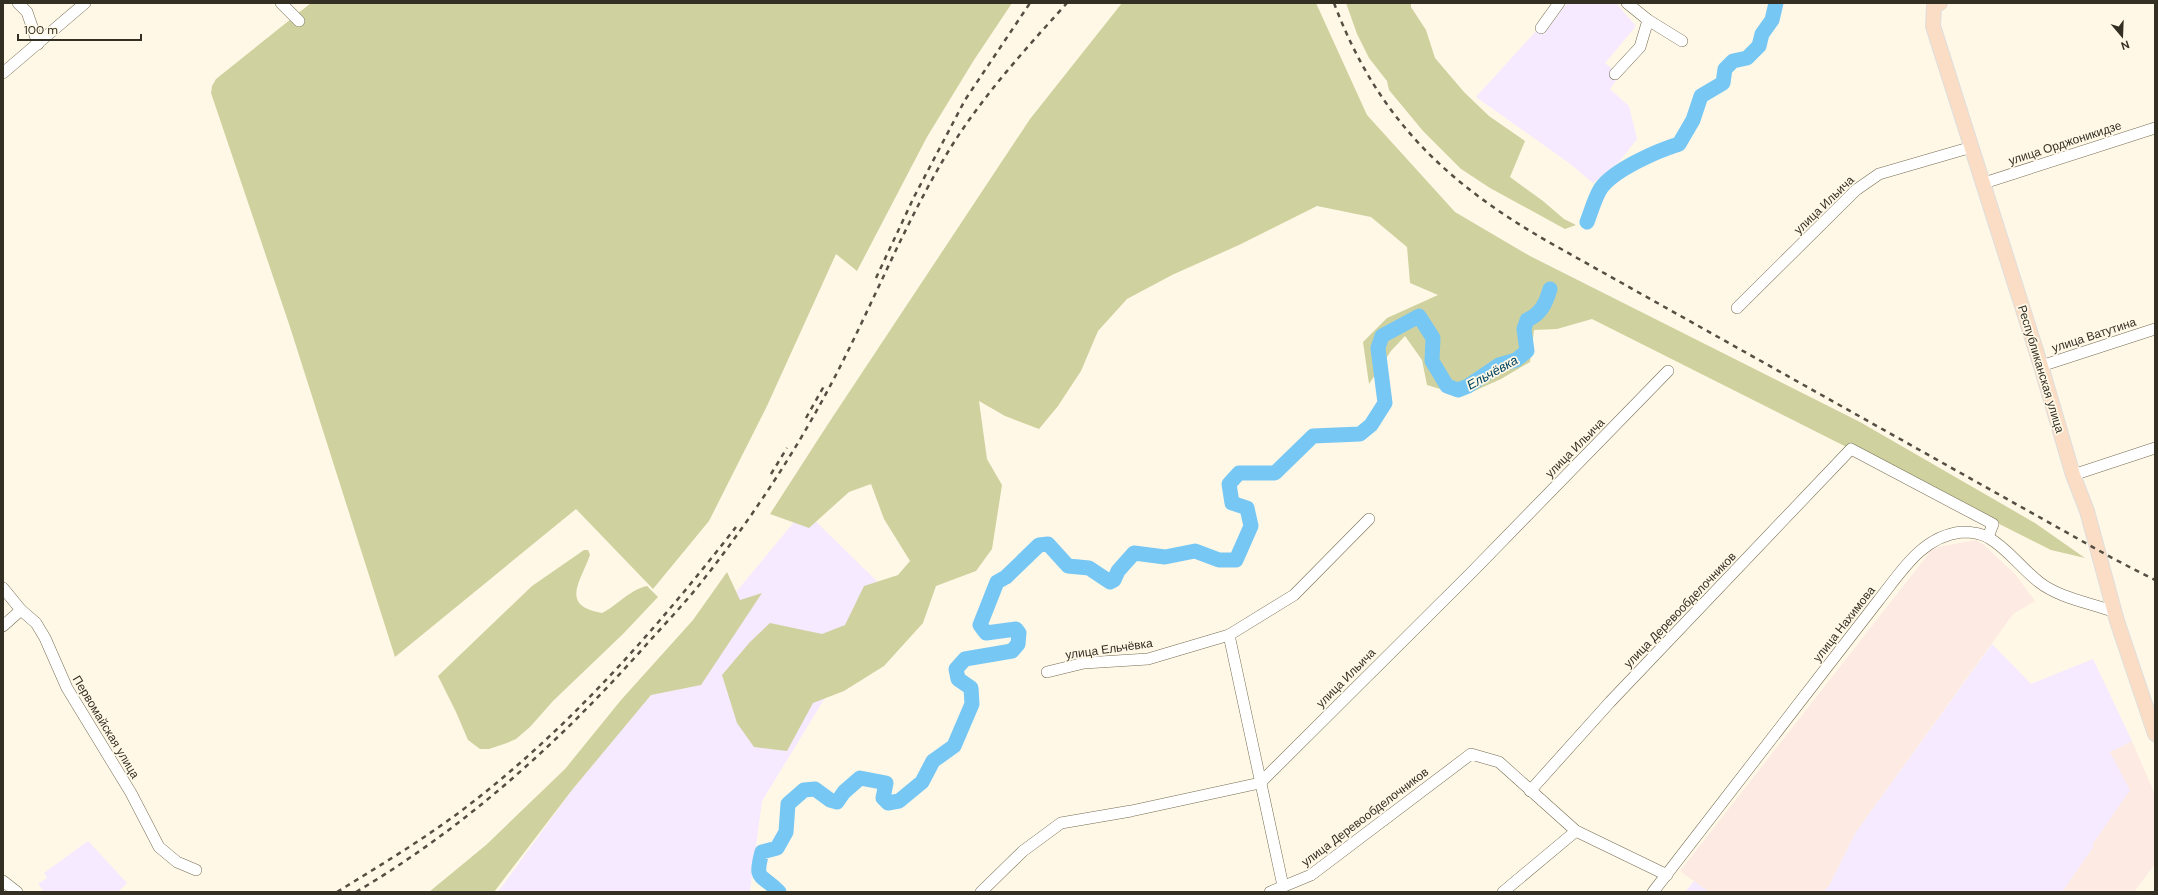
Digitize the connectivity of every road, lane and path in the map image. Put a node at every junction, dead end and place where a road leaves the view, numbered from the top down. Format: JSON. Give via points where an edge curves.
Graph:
{"nodes":[{"id":1,"x":18,"y":3,"type":"edge"},
{"id":2,"x":85,"y":3,"type":"edge"},
{"id":3,"x":281,"y":3,"type":"edge"},
{"id":4,"x":1559,"y":3,"type":"edge"},
{"id":5,"x":1628,"y":3,"type":"edge"},
{"id":6,"x":1935,"y":4,"type":"edge"},
{"id":7,"x":1648,"y":20,"type":"junction"},
{"id":8,"x":298,"y":22,"type":"dead end"},
{"id":9,"x":1541,"y":28,"type":"dead end"},
{"id":10,"x":1682,"y":41,"type":"dead end"},
{"id":11,"x":38,"y":44,"type":"junction"},
{"id":12,"x":3,"y":73,"type":"edge"},
{"id":13,"x":1615,"y":74,"type":"dead end"},
{"id":14,"x":2155,"y":128,"type":"edge"},
{"id":15,"x":1972,"y":147,"type":"junction"},
{"id":16,"x":1984,"y":183,"type":"junction"},
{"id":17,"x":1737,"y":308,"type":"dead end"},
{"id":18,"x":2155,"y":329,"type":"edge"},
{"id":19,"x":2041,"y":366,"type":"junction"},
{"id":20,"x":1668,"y":371,"type":"dead end"},
{"id":21,"x":2155,"y":448,"type":"edge"},
{"id":22,"x":2073,"y":475,"type":"junction"},
{"id":23,"x":1369,"y":519,"type":"dead end"},
{"id":24,"x":1988,"y":537,"type":"junction"},
{"id":25,"x":3,"y":588,"type":"edge"},
{"id":26,"x":21,"y":610,"type":"junction"},
{"id":27,"x":2115,"y":612,"type":"junction"},
{"id":28,"x":3,"y":626,"type":"edge"},
{"id":29,"x":1229,"y":635,"type":"junction"},
{"id":30,"x":1047,"y":672,"type":"dead end"},
{"id":31,"x":2155,"y":734,"type":"edge"},
{"id":32,"x":1260,"y":783,"type":"junction"},
{"id":33,"x":1530,"y":791,"type":"junction"},
{"id":34,"x":1576,"y":831,"type":"junction"},
{"id":35,"x":196,"y":870,"type":"dead end"},
{"id":36,"x":1667,"y":875,"type":"junction"},
{"id":37,"x":3,"y":881,"type":"edge"},
{"id":38,"x":1283,"y":886,"type":"junction"},
{"id":39,"x":17,"y":892,"type":"edge"},
{"id":40,"x":981,"y":892,"type":"edge"},
{"id":41,"x":1270,"y":892,"type":"edge"},
{"id":42,"x":1503,"y":892,"type":"edge"},
{"id":43,"x":1653,"y":892,"type":"edge"}],
"edges":[{"from":1,"to":11,"type":"street","via":[[27,12]]},
{"from":2,"to":11,"type":"street"},
{"from":3,"to":8,"type":"street"},
{"from":4,"to":9,"type":"street"},
{"from":5,"to":7,"type":"street"},
{"from":6,"to":15,"type":"main road","name":"Республиканская улица","via":[[1934,26]]},
{"from":7,"to":10,"type":"street"},
{"from":7,"to":13,"type":"street","via":[[1640,47]]},
{"from":11,"to":12,"type":"street"},
{"from":14,"to":16,"type":"street","name":"улица Орджоникидзе"},
{"from":15,"to":16,"type":"main road","name":"Республиканская улица"},
{"from":15,"to":17,"type":"street","name":"улица Ильича","via":[[1879,174],[1856,190]]},
{"from":16,"to":19,"type":"main road","name":"Республиканская улица"},
{"from":18,"to":19,"type":"street","name":"улица Ватутина"},
{"from":19,"to":22,"type":"main road","name":"Республиканская улица"},
{"from":20,"to":32,"type":"street","name":"улица Ильича","via":[[1472,572]]},
{"from":21,"to":22,"type":"street"},
{"from":22,"to":27,"type":"main road","name":"Республиканская улица","via":[[2087,511]]},
{"from":23,"to":29,"type":"street","name":"улица Ельчёвка","via":[[1294,595]]},
{"from":24,"to":27,"type":"street","name":"улица Нахимова","via":[[2049,588]]},
{"from":24,"to":33,"type":"street","name":"улица Деревообделочников","via":[[1993,524],[1851,449],[1610,702]]},
{"from":24,"to":36,"type":"street","name":"улица Нахимова","via":[[1968,532],[1957,533],[1931,542],[1914,557]]},
{"from":25,"to":26,"type":"street","name":"Первомайская улица"},
{"from":26,"to":28,"type":"street"},
{"from":26,"to":35,"type":"street","name":"Первомайская улица","via":[[36,623],[45,638],[67,688],[135,800],[159,846],[168,856]]},
{"from":27,"to":31,"type":"main road","name":"Республиканская улица"},
{"from":29,"to":30,"type":"street","name":"улица Ельчёвка","via":[[1148,659],[1084,663]]},
{"from":29,"to":32,"type":"street"},
{"from":32,"to":38,"type":"street"},
{"from":32,"to":40,"type":"street","via":[[1061,824],[1023,851]]},
{"from":33,"to":34,"type":"street"},
{"from":33,"to":38,"type":"street","name":"улица Деревообделочников","via":[[1499,762],[1471,754],[1311,875]]},
{"from":34,"to":36,"type":"street"},
{"from":34,"to":42,"type":"street"},
{"from":36,"to":43,"type":"street","name":"улица Нахимова"},
{"from":37,"to":39,"type":"street"},
{"from":38,"to":41,"type":"street","name":"улица Деревообделочников"}]}
